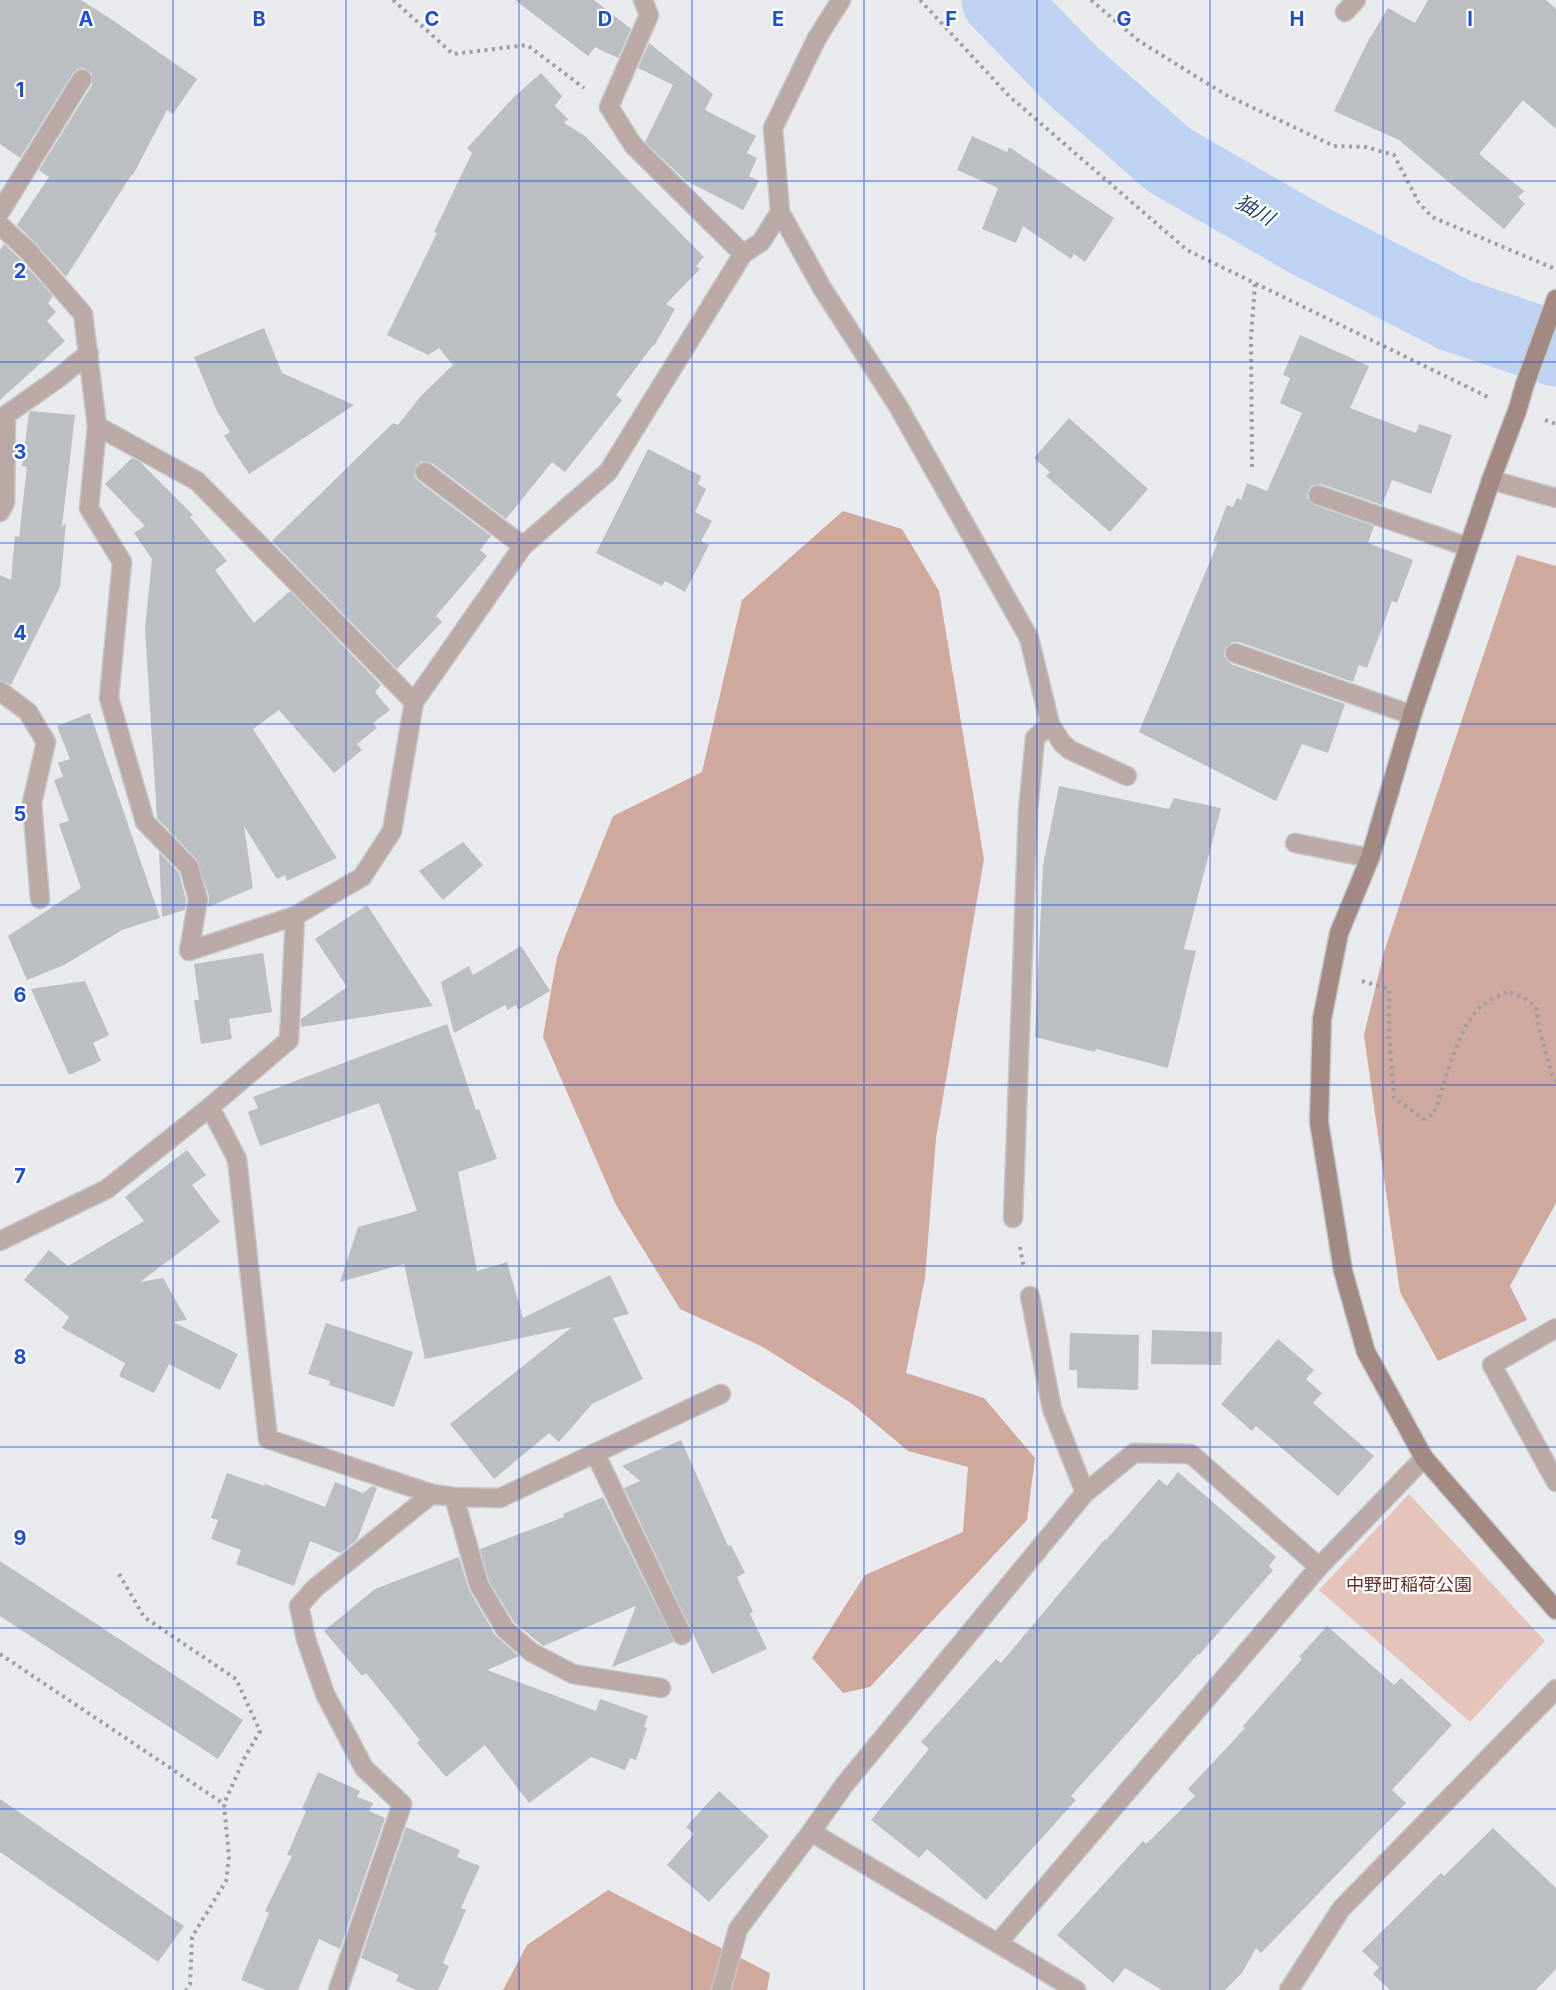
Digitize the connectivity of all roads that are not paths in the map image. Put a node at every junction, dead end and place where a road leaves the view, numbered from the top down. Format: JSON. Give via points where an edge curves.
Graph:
{"nodes":[{"id":1,"x":643,"y":0,"type":"edge"},
{"id":2,"x":841,"y":0,"type":"edge"},
{"id":3,"x":82,"y":80,"type":"dead end"},
{"id":4,"x":0,"y":212,"type":"edge"},
{"id":5,"x":780,"y":212,"type":"junction"},
{"id":6,"x":0,"y":225,"type":"edge"},
{"id":7,"x":743,"y":254,"type":"junction"},
{"id":8,"x":1556,"y":299,"type":"edge"},
{"id":9,"x":88,"y":354,"type":"junction"},
{"id":10,"x":97,"y":426,"type":"junction"},
{"id":11,"x":425,"y":472,"type":"dead end"},
{"id":12,"x":1491,"y":480,"type":"junction"},
{"id":13,"x":1318,"y":495,"type":"dead end"},
{"id":14,"x":1556,"y":498,"type":"edge"},
{"id":15,"x":0,"y":512,"type":"edge"},
{"id":16,"x":523,"y":546,"type":"junction"},
{"id":17,"x":1468,"y":547,"type":"junction"},
{"id":18,"x":1235,"y":653,"type":"dead end"},
{"id":19,"x":0,"y":691,"type":"edge"},
{"id":20,"x":414,"y":702,"type":"junction"},
{"id":21,"x":1412,"y":715,"type":"junction"},
{"id":22,"x":1050,"y":724,"type":"junction"},
{"id":23,"x":1127,"y":776,"type":"dead end"},
{"id":24,"x":1295,"y":843,"type":"dead end"},
{"id":25,"x":1370,"y":858,"type":"junction"},
{"id":26,"x":40,"y":899,"type":"dead end"},
{"id":27,"x":295,"y":916,"type":"junction"},
{"id":28,"x":210,"y":1107,"type":"junction"},
{"id":29,"x":1013,"y":1218,"type":"road end"},
{"id":30,"x":0,"y":1242,"type":"edge"},
{"id":31,"x":1030,"y":1296,"type":"road end"},
{"id":32,"x":1556,"y":1328,"type":"edge"},
{"id":33,"x":722,"y":1394,"type":"dead end"},
{"id":34,"x":595,"y":1453,"type":"junction"},
{"id":35,"x":1424,"y":1458,"type":"junction"},
{"id":36,"x":1556,"y":1482,"type":"edge"},
{"id":37,"x":1085,"y":1492,"type":"junction"},
{"id":38,"x":432,"y":1494,"type":"junction"},
{"id":39,"x":454,"y":1497,"type":"junction"},
{"id":40,"x":1318,"y":1567,"type":"junction"},
{"id":41,"x":1556,"y":1610,"type":"edge"},
{"id":42,"x":682,"y":1635,"type":"dead end"},
{"id":43,"x":661,"y":1688,"type":"dead end"},
{"id":44,"x":1556,"y":1689,"type":"edge"},
{"id":45,"x":811,"y":1832,"type":"junction"},
{"id":46,"x":998,"y":1943,"type":"junction"},
{"id":47,"x":338,"y":1990,"type":"edge"},
{"id":48,"x":721,"y":1990,"type":"edge"},
{"id":49,"x":1076,"y":1990,"type":"edge"},
{"id":50,"x":1289,"y":1990,"type":"edge"}],
"edges":[{"from":1,"to":7,"type":"street","via":[[649,15],[609,107],[633,145]]},
{"from":2,"to":5,"type":"street","via":[[817,38],[773,128]]},
{"from":3,"to":4,"type":"street"},
{"from":5,"to":7,"type":"street","via":[[761,242]]},
{"from":5,"to":22,"type":"street","via":[[822,288],[898,406],[1029,638]]},
{"from":6,"to":9,"type":"street","via":[[83,314]]},
{"from":7,"to":16,"type":"street","via":[[608,471]]},
{"from":8,"to":12,"type":"street"},
{"from":9,"to":10,"type":"street"},
{"from":9,"to":15,"type":"street","via":[[6,415],[5,503]]},
{"from":10,"to":20,"type":"street","via":[[197,481]]},
{"from":10,"to":27,"type":"street","via":[[89,507],[122,562],[109,698],[145,822],[189,867],[198,899],[189,951]]},
{"from":11,"to":16,"type":"street"},
{"from":12,"to":14,"type":"street"},
{"from":12,"to":17,"type":"street"},
{"from":13,"to":17,"type":"street"},
{"from":16,"to":20,"type":"street"},
{"from":17,"to":21,"type":"street"},
{"from":18,"to":21,"type":"street"},
{"from":19,"to":26,"type":"street","via":[[28,712],[46,742],[32,803]]},
{"from":20,"to":27,"type":"street","via":[[392,831],[362,877]]},
{"from":21,"to":25,"type":"street"},
{"from":22,"to":23,"type":"street","via":[[1070,750]]},
{"from":22,"to":29,"type":"street","via":[[1035,738],[1028,811]]},
{"from":24,"to":25,"type":"street"},
{"from":25,"to":35,"type":"street","via":[[1339,933],[1322,1020],[1319,1122],[1343,1271],[1366,1352]]},
{"from":27,"to":28,"type":"street","via":[[289,1040]]},
{"from":28,"to":30,"type":"street","via":[[107,1189]]},
{"from":28,"to":38,"type":"street","via":[[237,1159],[268,1439]]},
{"from":31,"to":37,"type":"street","via":[[1052,1408]]},
{"from":32,"to":36,"type":"street","via":[[1492,1365]]},
{"from":33,"to":34,"type":"street"},
{"from":34,"to":39,"type":"street","via":[[500,1498]]},
{"from":34,"to":42,"type":"street"},
{"from":35,"to":40,"type":"street"},
{"from":35,"to":41,"type":"street"},
{"from":37,"to":40,"type":"street","via":[[1134,1453],[1191,1454]]},
{"from":37,"to":45,"type":"street","via":[[845,1784]]},
{"from":38,"to":39,"type":"street"},
{"from":38,"to":47,"type":"street","via":[[315,1588],[299,1606],[325,1694],[364,1768],[402,1804]]},
{"from":39,"to":43,"type":"street","via":[[479,1585],[504,1629],[531,1652],[573,1674]]},
{"from":40,"to":46,"type":"street"},
{"from":44,"to":50,"type":"street","via":[[1341,1909]]},
{"from":45,"to":46,"type":"street"},
{"from":45,"to":48,"type":"street","via":[[738,1929]]},
{"from":46,"to":49,"type":"street"}]}
